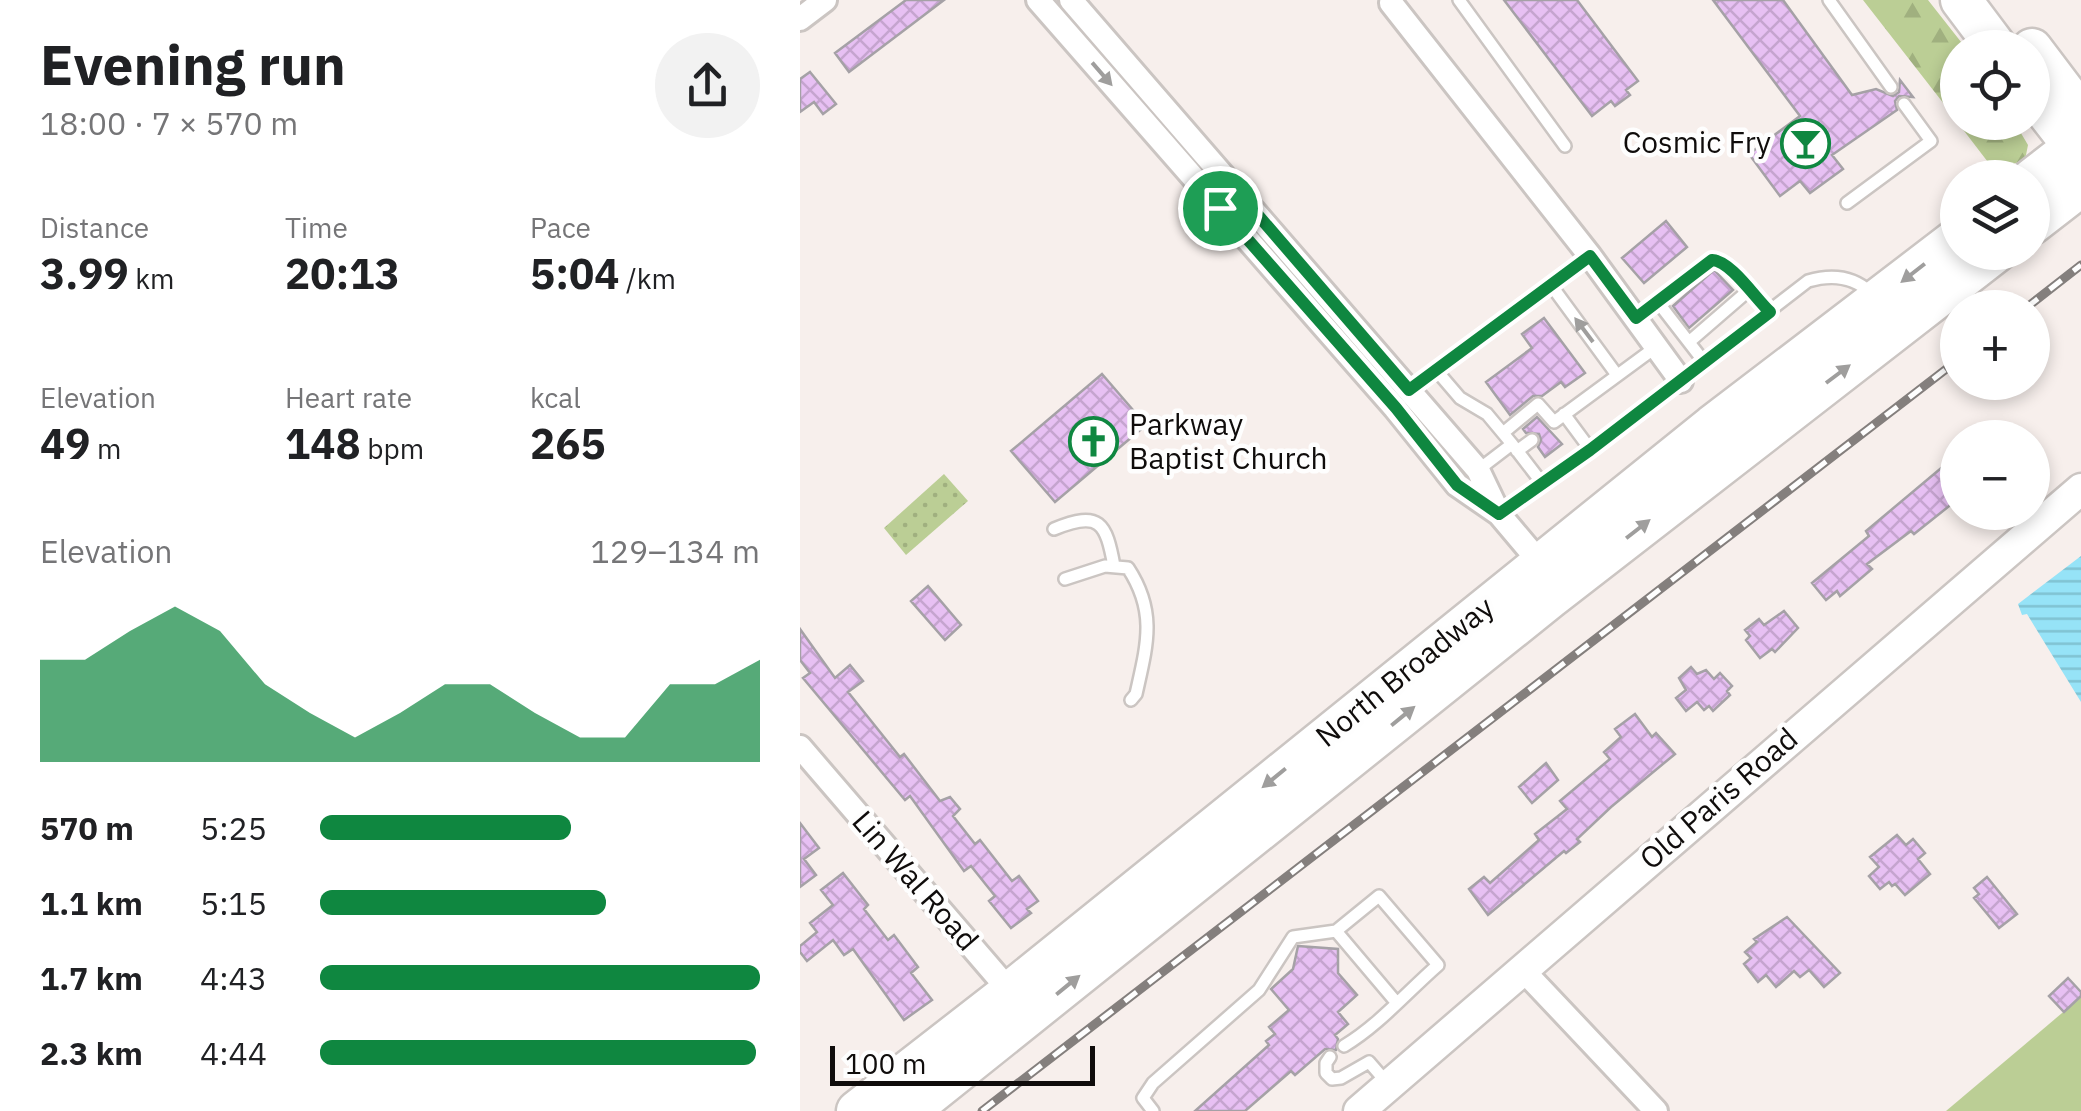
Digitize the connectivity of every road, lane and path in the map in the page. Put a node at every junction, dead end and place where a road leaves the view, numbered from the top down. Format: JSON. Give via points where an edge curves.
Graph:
{"nodes":[{"id":1,"x":825,"y":0,"type":"edge"},
{"id":2,"x":1038,"y":0,"type":"edge"},
{"id":3,"x":1071,"y":0,"type":"edge"},
{"id":4,"x":1460,"y":0,"type":"edge"},
{"id":5,"x":1828,"y":0,"type":"edge"},
{"id":6,"x":1962,"y":0,"type":"edge"},
{"id":7,"x":1996,"y":0,"type":"edge"},
{"id":8,"x":1390,"y":1,"type":"edge"},
{"id":9,"x":800,"y":19,"type":"edge"},
{"id":10,"x":1984,"y":30,"type":"edge"},
{"id":11,"x":2018,"y":30,"type":"edge"},
{"id":12,"x":1892,"y":87,"type":"dead end"},
{"id":13,"x":2050,"y":87,"type":"edge"},
{"id":14,"x":1904,"y":104,"type":"dead end"},
{"id":15,"x":1165,"y":108,"type":"junction"},
{"id":16,"x":2050,"y":115,"type":"edge"},
{"id":17,"x":1146,"y":124,"type":"junction"},
{"id":18,"x":1565,"y":146,"type":"dead end"},
{"id":19,"x":2079,"y":149,"type":"edge"},
{"id":20,"x":2050,"y":168,"type":"edge"},
{"id":21,"x":1238,"y":192,"type":"junction"},
{"id":22,"x":2050,"y":195,"type":"edge"},
{"id":23,"x":1847,"y":203,"type":"dead end"},
{"id":24,"x":1220,"y":208,"type":"junction"},
{"id":25,"x":1940,"y":252,"type":"edge"},
{"id":26,"x":1590,"y":256,"type":"junction"},
{"id":27,"x":1971,"y":270,"type":"edge"},
{"id":28,"x":1551,"y":285,"type":"junction"},
{"id":29,"x":1748,"y":291,"type":"junction"},
{"id":30,"x":1658,"y":301,"type":"junction"},
{"id":31,"x":1877,"y":301,"type":"junction"},
{"id":32,"x":1770,"y":312,"type":"junction"},
{"id":33,"x":1332,"y":318,"type":"junction"},
{"id":34,"x":1636,"y":318,"type":"junction"},
{"id":35,"x":1689,"y":342,"type":"junction"},
{"id":36,"x":1656,"y":347,"type":"junction"},
{"id":37,"x":1705,"y":362,"type":"junction"},
{"id":38,"x":1436,"y":370,"type":"junction"},
{"id":39,"x":1618,"y":375,"type":"junction"},
{"id":40,"x":1681,"y":380,"type":"junction"},
{"id":41,"x":1414,"y":406,"type":"junction"},
{"id":42,"x":1555,"y":421,"type":"junction"},
{"id":43,"x":1502,"y":432,"type":"junction"},
{"id":44,"x":1532,"y":440,"type":"dead end"},
{"id":45,"x":1514,"y":447,"type":"junction"},
{"id":46,"x":1590,"y":450,"type":"junction"},
{"id":47,"x":1478,"y":470,"type":"junction"},
{"id":48,"x":1542,"y":483,"type":"junction"},
{"id":49,"x":2081,"y":489,"type":"edge"},
{"id":50,"x":1499,"y":514,"type":"junction"},
{"id":51,"x":1054,"y":529,"type":"dead end"},
{"id":52,"x":1114,"y":566,"type":"junction"},
{"id":53,"x":1551,"y":576,"type":"junction"},
{"id":54,"x":1065,"y":579,"type":"dead end"},
{"id":55,"x":1130,"y":700,"type":"dead end"},
{"id":56,"x":800,"y":747,"type":"edge"},
{"id":57,"x":1336,"y":931,"type":"junction"},
{"id":58,"x":1522,"y":968,"type":"junction"},
{"id":59,"x":1396,"y":1002,"type":"junction"},
{"id":60,"x":1020,"y":1004,"type":"junction"},
{"id":61,"x":1330,"y":1058,"type":"dead end"},
{"id":62,"x":1379,"y":1074,"type":"junction"},
{"id":63,"x":857,"y":1111,"type":"edge"},
{"id":64,"x":910,"y":1111,"type":"edge"},
{"id":65,"x":1154,"y":1111,"type":"edge"},
{"id":66,"x":1359,"y":1111,"type":"edge"},
{"id":67,"x":1656,"y":1111,"type":"edge"}],
"edges":[{"from":1,"to":9,"type":"street"},
{"from":2,"to":17,"type":"street","one_way":true},
{"from":3,"to":15,"type":"street"},
{"from":4,"to":18,"type":"lane"},
{"from":5,"to":12,"type":"lane"},
{"from":6,"to":10,"type":"highway"},
{"from":7,"to":11,"type":"highway"},
{"from":8,"to":26,"type":"street"},
{"from":13,"to":19,"type":"highway"},
{"from":14,"to":23,"type":"lane","via":[[1931,140]]},
{"from":15,"to":17,"type":"lane"},
{"from":15,"to":21,"type":"street"},
{"from":16,"to":19,"type":"highway"},
{"from":17,"to":24,"type":"street"},
{"from":19,"to":20,"type":"highway"},
{"from":19,"to":22,"type":"highway"},
{"from":21,"to":24,"type":"lane"},
{"from":21,"to":33,"type":"street"},
{"from":24,"to":33,"type":"street"},
{"from":25,"to":31,"type":"highway","name":"North Broadway","one_way":true},
{"from":26,"to":28,"type":"lane"},
{"from":26,"to":34,"type":"street"},
{"from":53,"to":27,"type":"highway","name":"North Broadway","one_way":true},
{"from":28,"to":38,"type":"lane"},
{"from":39,"to":28,"type":"lane","one_way":true},
{"from":29,"to":30,"type":"lane","via":[[1721,261],[1712,260]]},
{"from":29,"to":32,"type":"lane"},
{"from":29,"to":35,"type":"lane"},
{"from":30,"to":34,"type":"lane"},
{"from":30,"to":35,"type":"lane"},
{"from":31,"to":32,"type":"lane","via":[[1850,279],[1820,277]]},
{"from":31,"to":53,"type":"highway","name":"North Broadway","via":[[1712,426]]},
{"from":32,"to":37,"type":"lane"},
{"from":33,"to":41,"type":"street"},
{"from":33,"to":41,"type":"street"},
{"from":34,"to":36,"type":"street"},
{"from":35,"to":37,"type":"lane"},
{"from":36,"to":39,"type":"lane"},
{"from":36,"to":40,"type":"street"},
{"from":37,"to":40,"type":"lane"},
{"from":38,"to":41,"type":"lane"},
{"from":38,"to":43,"type":"lane"},
{"from":39,"to":42,"type":"lane"},
{"from":40,"to":46,"type":"lane"},
{"from":41,"to":47,"type":"street"},
{"from":41,"to":50,"type":"street","via":[[1457,485]]},
{"from":42,"to":43,"type":"lane","via":[[1538,404]]},
{"from":42,"to":46,"type":"lane"},
{"from":43,"to":45,"type":"lane"},
{"from":44,"to":45,"type":"lane"},
{"from":45,"to":47,"type":"lane"},
{"from":45,"to":48,"type":"lane"},
{"from":46,"to":48,"type":"lane"},
{"from":47,"to":50,"type":"street"},
{"from":48,"to":50,"type":"lane"},
{"from":49,"to":58,"type":"street","name":"Old Paris Road"},
{"from":50,"to":53,"type":"street"},
{"from":51,"to":52,"type":"lane","via":[[1082,520],[1098,523],[1107,532]]},
{"from":52,"to":54,"type":"lane"},
{"from":52,"to":55,"type":"lane","via":[[1128,568],[1147,614],[1148,638]]},
{"from":53,"to":60,"type":"highway","name":"North Broadway"},
{"from":56,"to":60,"type":"street","name":"Lin Wal Road"},
{"from":57,"to":59,"type":"lane"},
{"from":57,"to":59,"type":"lane","via":[[1379,896],[1438,965]]},
{"from":57,"to":65,"type":"lane","via":[[1293,937],[1259,990],[1153,1083],[1143,1098]]},
{"from":58,"to":62,"type":"street","name":"Old Paris Road"},
{"from":58,"to":67,"type":"street"},
{"from":59,"to":62,"type":"lane","via":[[1348,1044]]},
{"from":60,"to":63,"type":"highway","name":"North Broadway"},
{"from":60,"to":64,"type":"highway","name":"North Broadway"},
{"from":61,"to":62,"type":"lane","via":[[1326,1073],[1332,1079]]},
{"from":62,"to":66,"type":"street","name":"Old Paris Road"}]}
